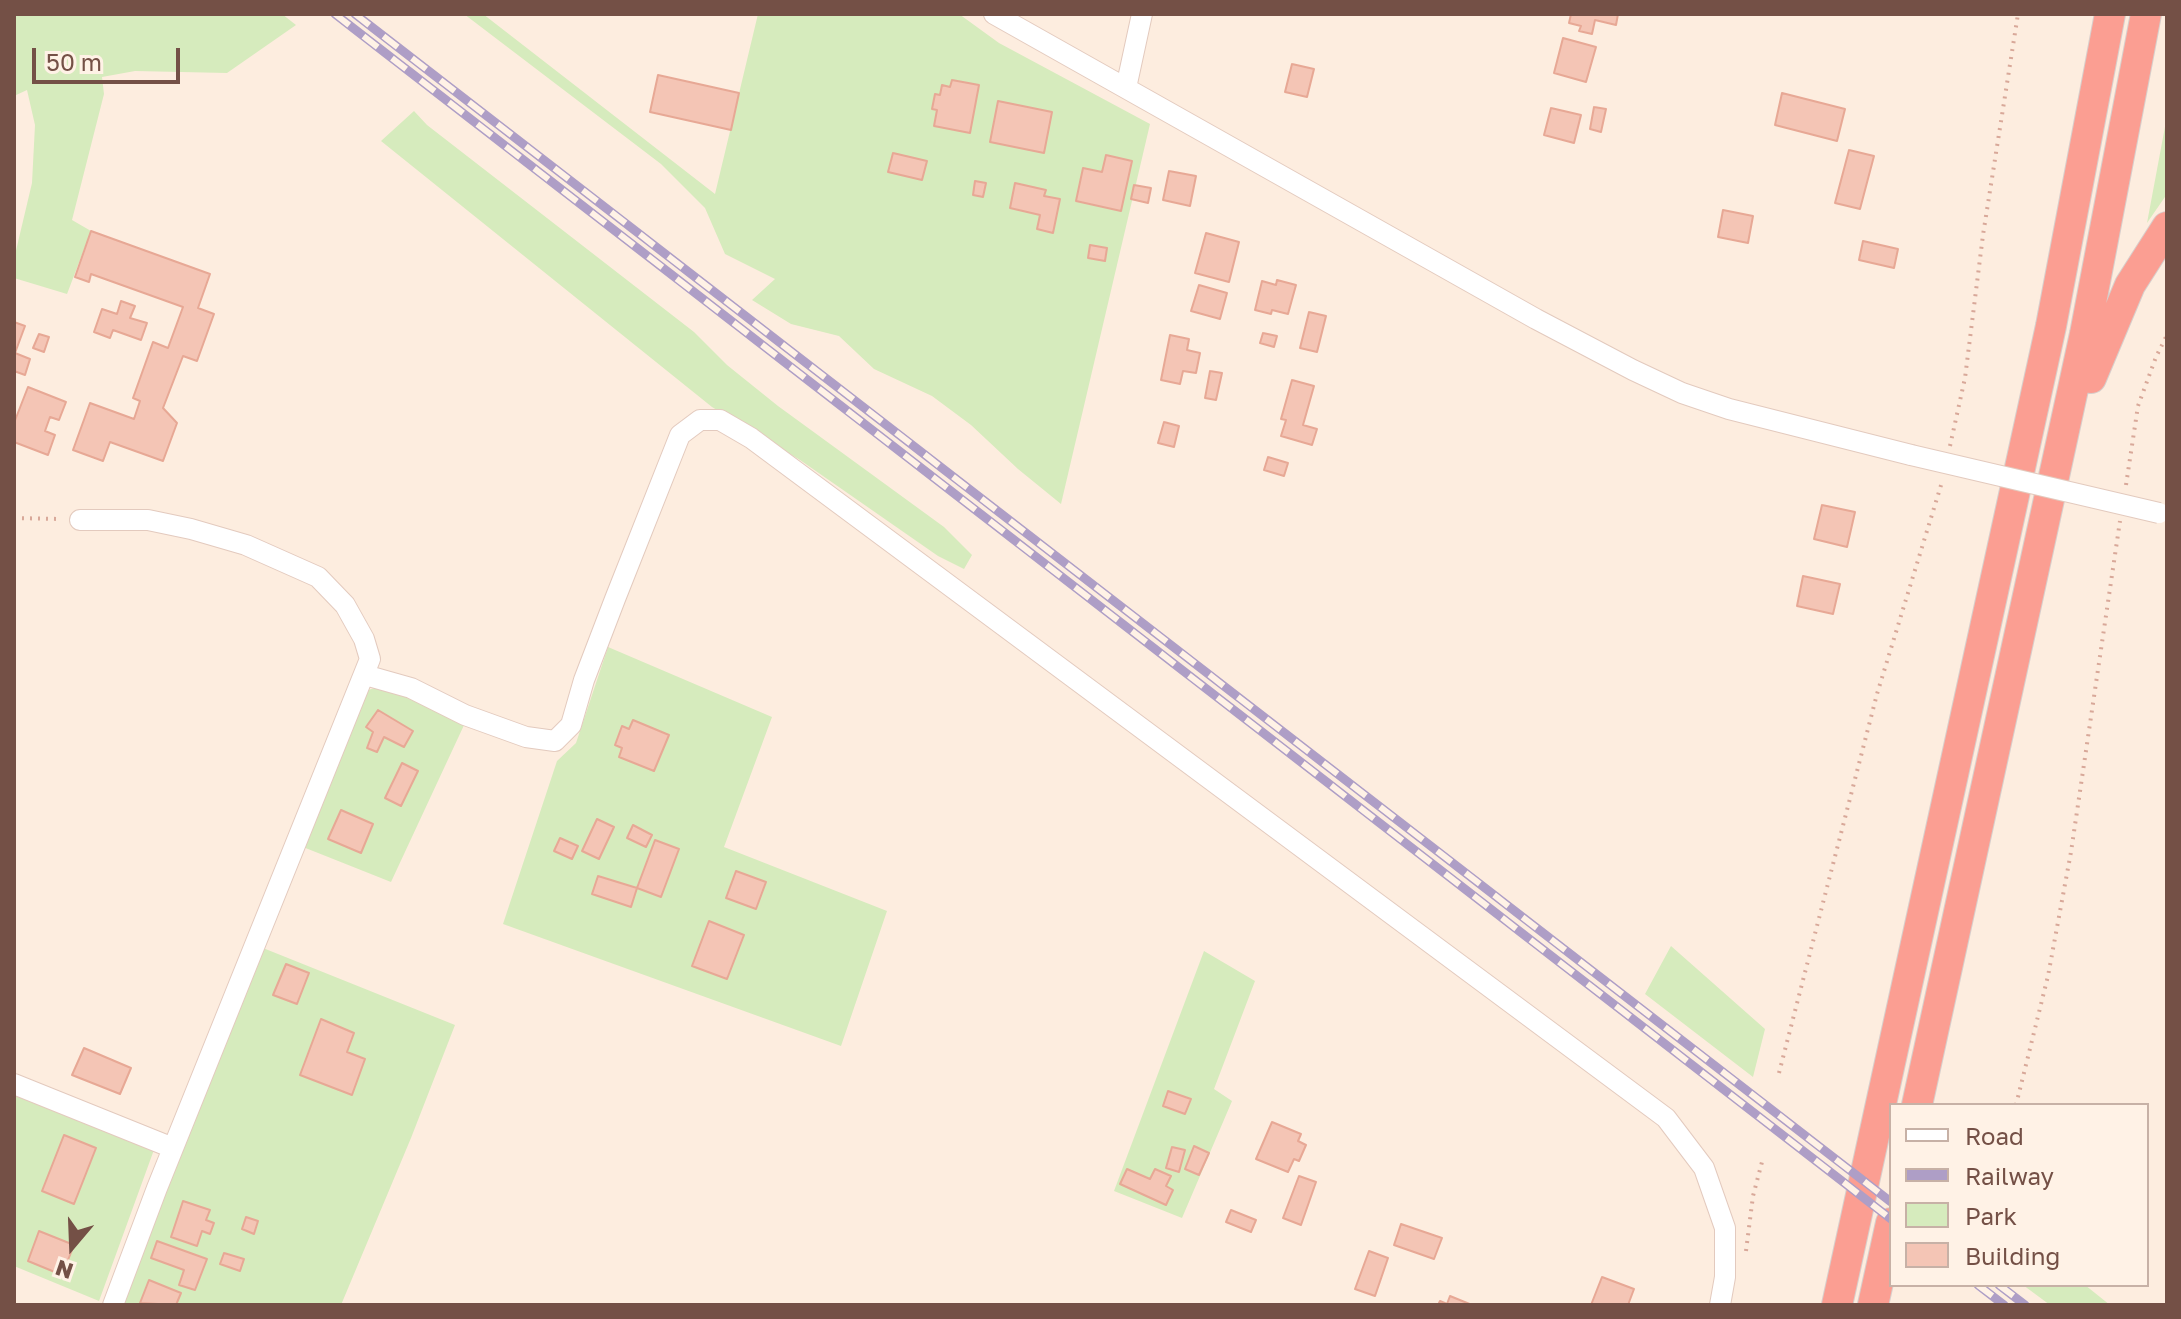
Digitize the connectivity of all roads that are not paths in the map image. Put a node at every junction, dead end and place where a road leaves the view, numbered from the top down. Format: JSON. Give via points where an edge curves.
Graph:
{"nodes":[{"id":1,"x":994,"y":14,"type":"edge"},
{"id":2,"x":1142,"y":14,"type":"edge"},
{"id":3,"x":2110,"y":14,"type":"edge"},
{"id":4,"x":2146,"y":14,"type":"edge"},
{"id":5,"x":1126,"y":88,"type":"junction"},
{"id":6,"x":2167,"y":227,"type":"edge"},
{"id":7,"x":2053,"y":483,"type":"junction"},
{"id":8,"x":2163,"y":514,"type":"edge"},
{"id":9,"x":80,"y":520,"type":"road end"},
{"id":10,"x":365,"y":675,"type":"junction"},
{"id":11,"x":14,"y":1084,"type":"edge"},
{"id":12,"x":1917,"y":1103,"type":"edge"},
{"id":13,"x":173,"y":1148,"type":"junction"},
{"id":14,"x":1889,"y":1232,"type":"edge"},
{"id":15,"x":113,"y":1305,"type":"edge"},
{"id":16,"x":1720,"y":1305,"type":"edge"},
{"id":17,"x":1837,"y":1305,"type":"edge"},
{"id":18,"x":1873,"y":1305,"type":"edge"}],
"edges":[{"from":1,"to":5,"type":"street"},
{"from":2,"to":5,"type":"street"},
{"from":3,"to":17,"type":"highway","via":[[2048,340]]},
{"from":4,"to":7,"type":"highway"},
{"from":5,"to":8,"type":"street","bridge":true,"via":[[1536,319],[1703,401]]},
{"from":6,"to":7,"type":"highway","via":[[2117,313]]},
{"from":7,"to":12,"type":"highway"},
{"from":9,"to":10,"type":"street","via":[[148,520],[191,529],[246,545],[318,577],[345,605],[364,639],[370,659]]},
{"from":10,"to":13,"type":"street"},
{"from":10,"to":16,"type":"street","via":[[411,688],[526,737],[555,741],[571,725],[680,435],[700,420],[720,420],[1666,1118],[1704,1168],[1725,1228]]},
{"from":11,"to":13,"type":"street"},
{"from":13,"to":15,"type":"street"},
{"from":14,"to":18,"type":"highway"}]}
